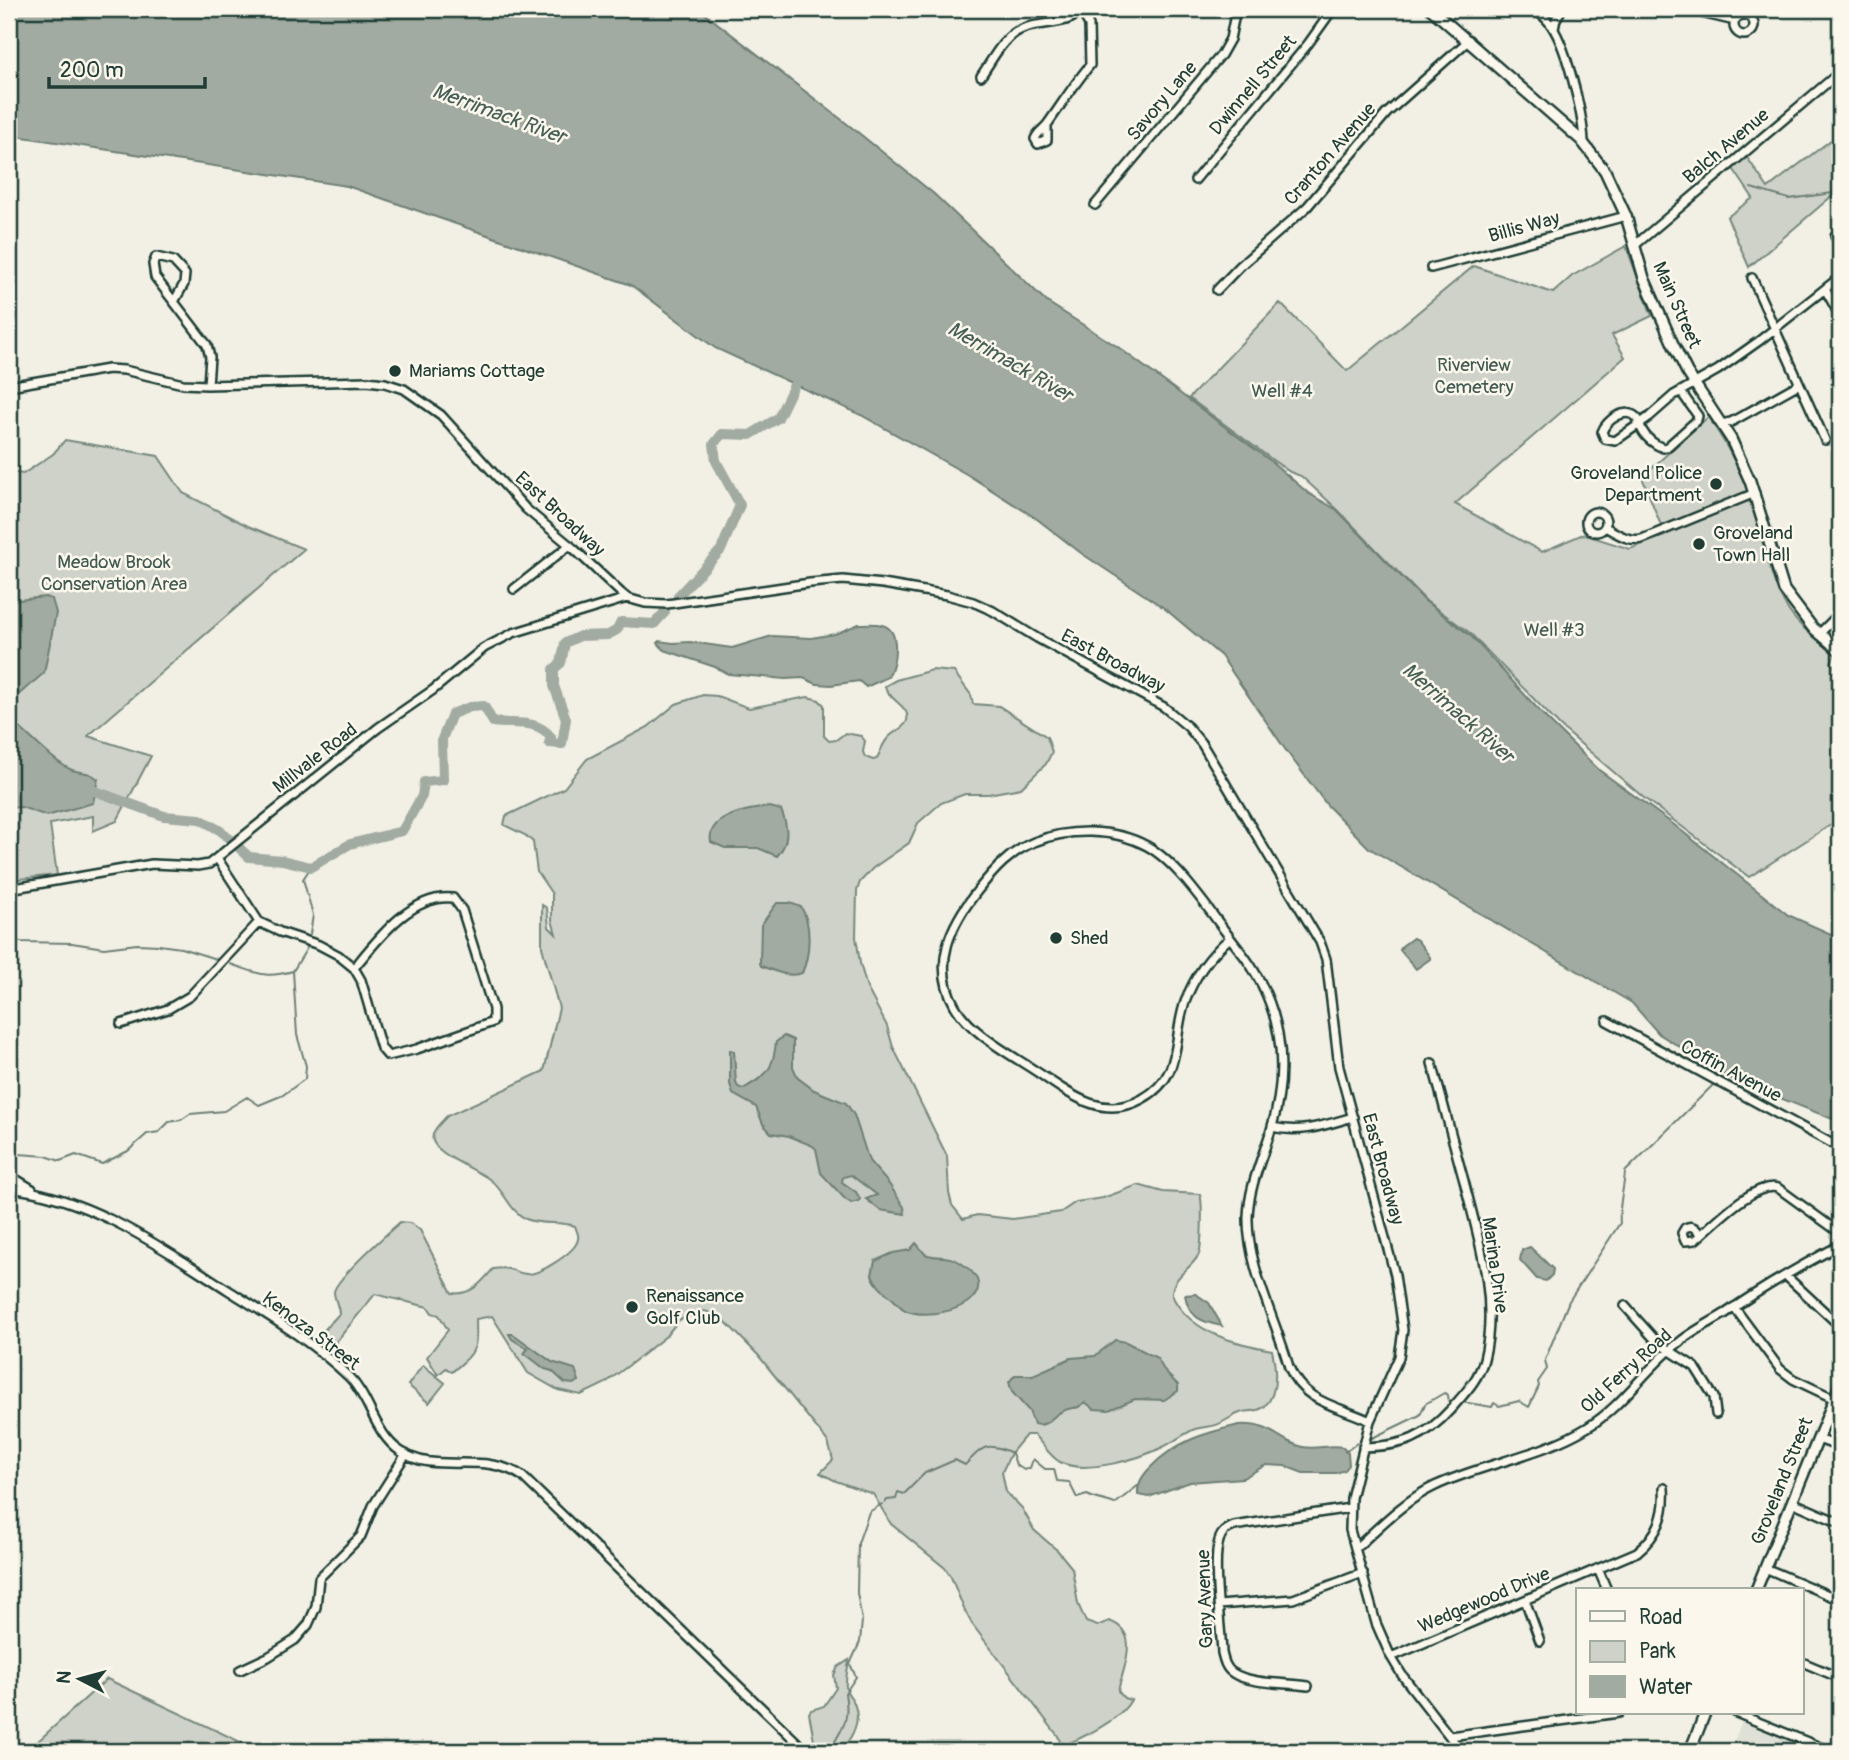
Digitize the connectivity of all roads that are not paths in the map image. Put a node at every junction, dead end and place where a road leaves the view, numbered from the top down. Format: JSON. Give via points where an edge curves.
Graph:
{"nodes":[{"id":1,"x":1236,"y":9,"type":"edge"},
{"id":2,"x":1333,"y":9,"type":"edge"},
{"id":3,"x":1529,"y":9,"type":"edge"},
{"id":4,"x":1562,"y":9,"type":"edge"},
{"id":5,"x":1684,"y":9,"type":"edge"},
{"id":6,"x":1083,"y":10,"type":"edge"},
{"id":7,"x":1436,"y":11,"type":"edge"},
{"id":8,"x":1735,"y":21,"type":"dead end"},
{"id":9,"x":1554,"y":30,"type":"junction"},
{"id":10,"x":1469,"y":40,"type":"junction"},
{"id":11,"x":1840,"y":72,"type":"edge"},
{"id":12,"x":981,"y":76,"type":"dead end"},
{"id":13,"x":1047,"y":125,"type":"dead end"},
{"id":14,"x":1584,"y":142,"type":"junction"},
{"id":15,"x":1195,"y":180,"type":"dead end"},
{"id":16,"x":1095,"y":205,"type":"dead end"},
{"id":17,"x":1626,"y":216,"type":"junction"},
{"id":18,"x":1835,"y":236,"type":"dead end"},
{"id":19,"x":1634,"y":246,"type":"junction"},
{"id":20,"x":1840,"y":246,"type":"edge"},
{"id":21,"x":1431,"y":268,"type":"dead end"},
{"id":22,"x":1752,"y":278,"type":"dead end"},
{"id":23,"x":1840,"y":278,"type":"edge"},
{"id":24,"x":1825,"y":289,"type":"junction"},
{"id":25,"x":1217,"y":290,"type":"dead end"},
{"id":26,"x":175,"y":300,"type":"junction"},
{"id":27,"x":1840,"y":316,"type":"edge"},
{"id":28,"x":1775,"y":328,"type":"junction"},
{"id":29,"x":1800,"y":384,"type":"junction"},
{"id":30,"x":208,"y":385,"type":"junction"},
{"id":31,"x":1695,"y":385,"type":"junction"},
{"id":32,"x":9,"y":386,"type":"edge"},
{"id":33,"x":1681,"y":392,"type":"junction"},
{"id":34,"x":1640,"y":422,"type":"junction"},
{"id":35,"x":1721,"y":424,"type":"junction"},
{"id":36,"x":1825,"y":440,"type":"dead end"},
{"id":37,"x":1755,"y":493,"type":"junction"},
{"id":38,"x":1605,"y":527,"type":"dead end"},
{"id":39,"x":570,"y":545,"type":"junction"},
{"id":40,"x":514,"y":589,"type":"dead end"},
{"id":41,"x":627,"y":598,"type":"junction"},
{"id":42,"x":1840,"y":613,"type":"edge"},
{"id":43,"x":1819,"y":634,"type":"junction"},
{"id":44,"x":1840,"y":651,"type":"edge"},
{"id":45,"x":217,"y":858,"type":"junction"},
{"id":46,"x":9,"y":889,"type":"edge"},
{"id":47,"x":260,"y":922,"type":"junction"},
{"id":48,"x":1230,"y":938,"type":"junction"},
{"id":49,"x":354,"y":968,"type":"junction"},
{"id":50,"x":1607,"y":1021,"type":"dead end"},
{"id":51,"x":121,"y":1024,"type":"dead end"},
{"id":52,"x":1432,"y":1063,"type":"dead end"},
{"id":53,"x":1353,"y":1117,"type":"junction"},
{"id":54,"x":1272,"y":1127,"type":"junction"},
{"id":55,"x":1840,"y":1148,"type":"edge"},
{"id":56,"x":9,"y":1175,"type":"edge"},
{"id":57,"x":9,"y":1188,"type":"edge"},
{"id":58,"x":38,"y":1193,"type":"junction"},
{"id":59,"x":1840,"y":1233,"type":"edge"},
{"id":60,"x":1701,"y":1235,"type":"dead end"},
{"id":61,"x":1840,"y":1245,"type":"edge"},
{"id":62,"x":1786,"y":1276,"type":"junction"},
{"id":63,"x":1625,"y":1306,"type":"dead end"},
{"id":64,"x":1734,"y":1307,"type":"junction"},
{"id":65,"x":1840,"y":1326,"type":"edge"},
{"id":66,"x":1670,"y":1350,"type":"junction"},
{"id":67,"x":1840,"y":1385,"type":"edge"},
{"id":68,"x":1835,"y":1399,"type":"junction"},
{"id":69,"x":1716,"y":1414,"type":"dead end"},
{"id":70,"x":1370,"y":1421,"type":"junction"},
{"id":71,"x":1818,"y":1438,"type":"junction"},
{"id":72,"x":1363,"y":1447,"type":"junction"},
{"id":73,"x":1840,"y":1447,"type":"edge"},
{"id":74,"x":406,"y":1454,"type":"junction"},
{"id":75,"x":1664,"y":1488,"type":"dead end"},
{"id":76,"x":1792,"y":1502,"type":"junction"},
{"id":77,"x":1350,"y":1508,"type":"junction"},
{"id":78,"x":1840,"y":1523,"type":"edge"},
{"id":79,"x":1356,"y":1548,"type":"junction"},
{"id":80,"x":1765,"y":1568,"type":"junction"},
{"id":81,"x":1598,"y":1569,"type":"junction"},
{"id":82,"x":1363,"y":1573,"type":"junction"},
{"id":83,"x":1606,"y":1588,"type":"edge"},
{"id":84,"x":1757,"y":1588,"type":"edge"},
{"id":85,"x":1525,"y":1600,"type":"junction"},
{"id":86,"x":1840,"y":1600,"type":"edge"},
{"id":87,"x":1219,"y":1605,"type":"junction"},
{"id":88,"x":1540,"y":1641,"type":"dead end"},
{"id":89,"x":1391,"y":1657,"type":"junction"},
{"id":90,"x":1804,"y":1663,"type":"edge"},
{"id":91,"x":240,"y":1670,"type":"dead end"},
{"id":92,"x":1840,"y":1678,"type":"edge"},
{"id":93,"x":1308,"y":1686,"type":"dead end"},
{"id":94,"x":1612,"y":1714,"type":"edge"},
{"id":95,"x":1705,"y":1714,"type":"edge"},
{"id":96,"x":1738,"y":1714,"type":"edge"},
{"id":97,"x":1450,"y":1736,"type":"junction"},
{"id":98,"x":806,"y":1751,"type":"edge"},
{"id":99,"x":1461,"y":1751,"type":"edge"},
{"id":100,"x":1690,"y":1751,"type":"edge"},
{"id":101,"x":1830,"y":1751,"type":"edge"}],
"edges":[{"from":1,"to":16,"type":"street","name":"Savory Lane","via":[[1225,49]]},
{"from":2,"to":15,"type":"street","name":"Dwinnell Street"},
{"from":3,"to":9,"type":"street","via":[[1544,17]]},
{"from":4,"to":9,"type":"street"},
{"from":5,"to":8,"type":"street"},
{"from":6,"to":12,"type":"street","via":[[1066,20],[1016,32]]},
{"from":6,"to":13,"type":"street","via":[[1089,25],[1090,65]]},
{"from":7,"to":10,"type":"main road","name":"Main Street"},
{"from":9,"to":14,"type":"street","via":[[1575,94]]},
{"from":10,"to":14,"type":"main road","name":"Main Street"},
{"from":10,"to":25,"type":"street","name":"Cranton Avenue","via":[[1387,113],[1304,211]]},
{"from":11,"to":19,"type":"street","name":"Balch Avenue"},
{"from":14,"to":17,"type":"main road","name":"Main Street","via":[[1605,171]]},
{"from":17,"to":19,"type":"main road","name":"Main Street"},
{"from":17,"to":21,"type":"street","name":"Billis Way"},
{"from":18,"to":20,"type":"street"},
{"from":19,"to":31,"type":"main road","name":"Main Street","via":[[1644,278]]},
{"from":22,"to":28,"type":"street"},
{"from":23,"to":24,"type":"street"},
{"from":24,"to":27,"type":"street"},
{"from":24,"to":28,"type":"street"},
{"from":26,"to":26,"type":"street","via":[[155,277],[156,257],[173,261],[185,274]]},
{"from":26,"to":30,"type":"street","via":[[207,345]]},
{"from":28,"to":29,"type":"street"},
{"from":28,"to":31,"type":"street"},
{"from":29,"to":35,"type":"street"},
{"from":29,"to":36,"type":"street"},
{"from":30,"to":32,"type":"street","name":"East Broadway","via":[[108,369]]},
{"from":30,"to":39,"type":"street","name":"East Broadway","via":[[366,381],[404,389],[441,415],[526,509]]},
{"from":31,"to":33,"type":"street"},
{"from":31,"to":35,"type":"main road","name":"Main Street"},
{"from":33,"to":34,"type":"street"},
{"from":33,"to":34,"type":"street","via":[[1697,420],[1667,447],[1656,445]]},
{"from":34,"to":34,"type":"street","via":[[1615,441],[1603,435],[1604,426],[1618,415],[1633,415]]},
{"from":35,"to":37,"type":"main road","name":"Main Street"},
{"from":37,"to":38,"type":"street","via":[[1636,540]]},
{"from":37,"to":43,"type":"main road","name":"Main Street","via":[[1784,590]]},
{"from":39,"to":40,"type":"street"},
{"from":39,"to":41,"type":"street","name":"East Broadway"},
{"from":41,"to":45,"type":"street","name":"Millvale Road","via":[[493,642]]},
{"from":41,"to":53,"type":"street","name":"East Broadway","via":[[667,604],[843,580],[947,595],[982,606],[1164,706],[1202,744],[1320,942],[1339,1067]]},
{"from":42,"to":43,"type":"street"},
{"from":43,"to":44,"type":"main road","name":"Main Street"},
{"from":45,"to":46,"type":"street","name":"Millvale Road","via":[[205,866],[152,864]]},
{"from":45,"to":47,"type":"street"},
{"from":47,"to":49,"type":"street","via":[[320,945]]},
{"from":47,"to":51,"type":"street","via":[[190,996]]},
{"from":48,"to":48,"type":"street","via":[[1171,864],[1153,850],[1114,834],[1060,835],[1018,850],[987,879],[952,930],[944,958],[945,978],[957,1010],[976,1030],[1081,1101],[1097,1107],[1121,1107],[1148,1096],[1168,1075],[1189,991],[1206,962]]},
{"from":48,"to":54,"type":"street","via":[[1263,985],[1278,1027],[1282,1071]]},
{"from":49,"to":49,"type":"street","via":[[399,917],[434,900],[453,898],[462,910],[494,1009],[494,1022],[388,1056],[381,1048]]},
{"from":50,"to":55,"type":"street","name":"Coffin Avenue"},
{"from":52,"to":72,"type":"street","name":"Marina Drive","via":[[1481,1251],[1489,1317],[1486,1348],[1473,1382],[1434,1427],[1406,1441]]},
{"from":53,"to":54,"type":"street","via":[[1298,1131]]},
{"from":53,"to":70,"type":"street","name":"East Broadway","via":[[1395,1275],[1403,1329],[1397,1363]]},
{"from":54,"to":70,"type":"street","via":[[1251,1193],[1248,1228],[1251,1252],[1289,1367],[1311,1397]]},
{"from":56,"to":58,"type":"street"},
{"from":57,"to":58,"type":"street","name":"Kenoza Street"},
{"from":58,"to":74,"type":"street","name":"Kenoza Street","via":[[141,1234],[295,1335],[353,1381],[388,1439]]},
{"from":59,"to":60,"type":"street","via":[[1769,1186],[1748,1196]]},
{"from":61,"to":62,"type":"street","name":"Old Ferry Road"},
{"from":62,"to":64,"type":"street","name":"Old Ferry Road"},
{"from":62,"to":65,"type":"street"},
{"from":63,"to":66,"type":"street"},
{"from":64,"to":66,"type":"street","name":"Old Ferry Road"},
{"from":64,"to":68,"type":"street","via":[[1780,1369]]},
{"from":66,"to":69,"type":"street","via":[[1695,1367],[1714,1397]]},
{"from":66,"to":79,"type":"street","name":"Old Ferry Road","via":[[1595,1423],[1567,1439],[1436,1485]]},
{"from":67,"to":68,"type":"main road","name":"Groveland Street"},
{"from":68,"to":71,"type":"main road","name":"Groveland Street"},
{"from":70,"to":72,"type":"street","name":"East Broadway"},
{"from":71,"to":73,"type":"street"},
{"from":71,"to":76,"type":"main road","name":"Groveland Street"},
{"from":72,"to":77,"type":"street","name":"East Broadway"},
{"from":74,"to":91,"type":"street","via":[[373,1506],[361,1536],[319,1578],[316,1607],[308,1625],[295,1640]]},
{"from":74,"to":98,"type":"street","via":[[431,1462],[495,1464],[527,1480]]},
{"from":75,"to":81,"type":"street","name":"Wedgewood Drive","via":[[1662,1520],[1650,1539],[1637,1552]]},
{"from":76,"to":78,"type":"street"},
{"from":76,"to":80,"type":"main road","name":"Groveland Street"},
{"from":77,"to":79,"type":"street","name":"East Broadway"},
{"from":77,"to":87,"type":"street","name":"Gary Avenue","via":[[1253,1522],[1225,1531],[1217,1549]]},
{"from":79,"to":82,"type":"street","name":"East Broadway"},
{"from":80,"to":84,"type":"main road","name":"Groveland Street"},
{"from":80,"to":86,"type":"street"},
{"from":81,"to":83,"type":"street"},
{"from":81,"to":85,"type":"street","name":"Wedgewood Drive"},
{"from":82,"to":87,"type":"street","via":[[1293,1599]]},
{"from":82,"to":89,"type":"street","name":"East Broadway"},
{"from":85,"to":88,"type":"street"},
{"from":85,"to":89,"type":"street","name":"Wedgewood Drive"},
{"from":87,"to":93,"type":"street","name":"Gary Avenue","via":[[1223,1653],[1231,1672]]},
{"from":89,"to":97,"type":"street","name":"East Broadway"},
{"from":90,"to":92,"type":"street"},
{"from":94,"to":97,"type":"street"},
{"from":95,"to":100,"type":"main road"},
{"from":96,"to":101,"type":"street"},
{"from":97,"to":99,"type":"street","name":"East Broadway"}]}
